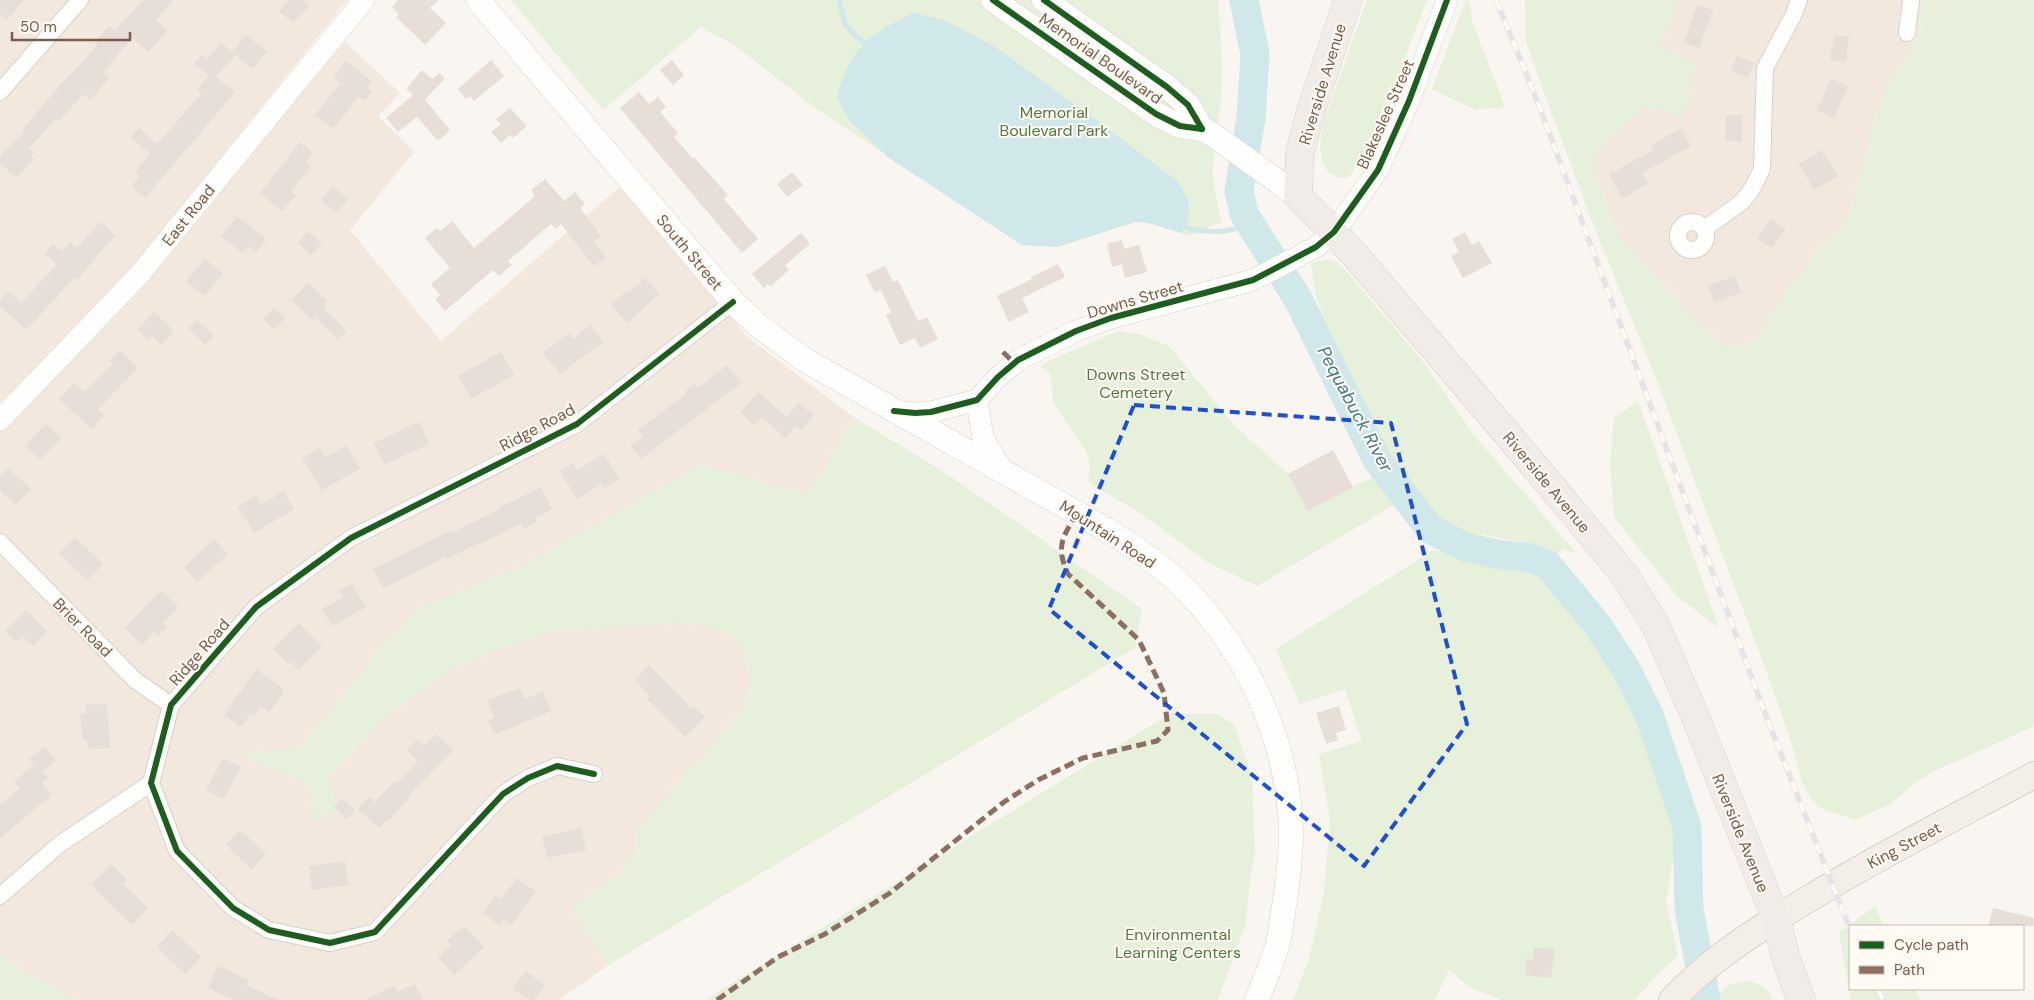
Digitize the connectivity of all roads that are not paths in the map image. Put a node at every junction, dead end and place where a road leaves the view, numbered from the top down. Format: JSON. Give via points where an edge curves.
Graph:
{"nodes":[{"id":1,"x":80,"y":0,"type":"edge"},
{"id":2,"x":364,"y":0,"type":"edge"},
{"id":3,"x":478,"y":0,"type":"edge"},
{"id":4,"x":993,"y":0,"type":"edge"},
{"id":5,"x":1044,"y":0,"type":"edge"},
{"id":6,"x":1348,"y":0,"type":"edge"},
{"id":7,"x":1447,"y":0,"type":"edge"},
{"id":8,"x":1799,"y":0,"type":"edge"},
{"id":9,"x":1911,"y":0,"type":"edge"},
{"id":10,"x":1908,"y":33,"type":"dead end"},
{"id":11,"x":0,"y":92,"type":"edge"},
{"id":12,"x":1207,"y":132,"type":"junction"},
{"id":13,"x":1298,"y":196,"type":"junction"},
{"id":14,"x":1704,"y":229,"type":"dead end"},
{"id":15,"x":1334,"y":232,"type":"junction"},
{"id":16,"x":732,"y":302,"type":"junction"},
{"id":17,"x":977,"y":400,"type":"junction"},
{"id":18,"x":894,"y":410,"type":"junction"},
{"id":19,"x":0,"y":420,"type":"edge"},
{"id":20,"x":954,"y":444,"type":"joint"},
{"id":21,"x":1003,"y":471,"type":"junction"},
{"id":22,"x":0,"y":542,"type":"edge"},
{"id":23,"x":171,"y":705,"type":"junction"},
{"id":24,"x":594,"y":774,"type":"dead end"},
{"id":25,"x":2034,"y":776,"type":"edge"},
{"id":26,"x":151,"y":783,"type":"junction"},
{"id":27,"x":0,"y":896,"type":"edge"},
{"id":28,"x":1776,"y":919,"type":"junction"},
{"id":29,"x":1676,"y":995,"type":"edge"},
{"id":30,"x":1257,"y":1000,"type":"edge"},
{"id":31,"x":1801,"y":1000,"type":"edge"}],
"edges":[{"from":1,"to":11,"type":"street"},
{"from":2,"to":19,"type":"street","name":"East Road","via":[[138,275]]},
{"from":3,"to":16,"type":"main road","name":"South Street"},
{"from":4,"to":12,"type":"main road","name":"Memorial Boulevard","via":[[1156,114],[1180,126]]},
{"from":5,"to":12,"type":"main road","name":"Memorial Boulevard","via":[[1167,86],[1188,106]]},
{"from":6,"to":13,"type":"highway","name":"Riverside Avenue","via":[[1300,152]]},
{"from":7,"to":15,"type":"street","name":"Blakeslee Street","via":[[1409,101],[1382,161]]},
{"from":8,"to":14,"type":"street","via":[[1765,68],[1762,169],[1742,202]]},
{"from":9,"to":10,"type":"street"},
{"from":12,"to":13,"type":"main road","name":"Memorial Boulevard"},
{"from":13,"to":15,"type":"highway","name":"Riverside Avenue"},
{"from":15,"to":17,"type":"street","name":"Downs Street","via":[[1303,254],[1253,280],[1110,318],[1076,331],[1018,360]]},
{"from":15,"to":28,"type":"highway","name":"Riverside Avenue","via":[[1559,495],[1627,580],[1655,624]]},
{"from":16,"to":18,"type":"main road","name":"South Street","via":[[760,328],[805,360]]},
{"from":16,"to":23,"type":"street","name":"Ridge Road","via":[[577,424],[351,538],[256,607]]},
{"from":17,"to":18,"type":"street","via":[[931,412]]},
{"from":17,"to":21,"type":"street","via":[[983,438]]},
{"from":18,"to":20,"type":"main road","name":"South Street"},
{"from":20,"to":21,"type":"main road","name":"Mountain Road"},
{"from":21,"to":30,"type":"main road","name":"Mountain Road","via":[[1144,554],[1175,580],[1206,613],[1244,666],[1268,716],[1280,757],[1290,812],[1289,875],[1278,943]]},
{"from":22,"to":23,"type":"street","name":"Brier Road","via":[[136,681]]},
{"from":23,"to":26,"type":"street","name":"Ridge Road"},
{"from":24,"to":26,"type":"street","via":[[557,766],[528,778],[504,794],[375,932],[330,943],[269,930],[233,908],[177,851]]},
{"from":25,"to":28,"type":"main road","name":"King Street","via":[[1851,873]]},
{"from":26,"to":27,"type":"street","via":[[60,844]]},
{"from":28,"to":29,"type":"main road","name":"King Street","via":[[1724,954]]},
{"from":28,"to":31,"type":"highway","name":"Riverside Avenue"}]}
